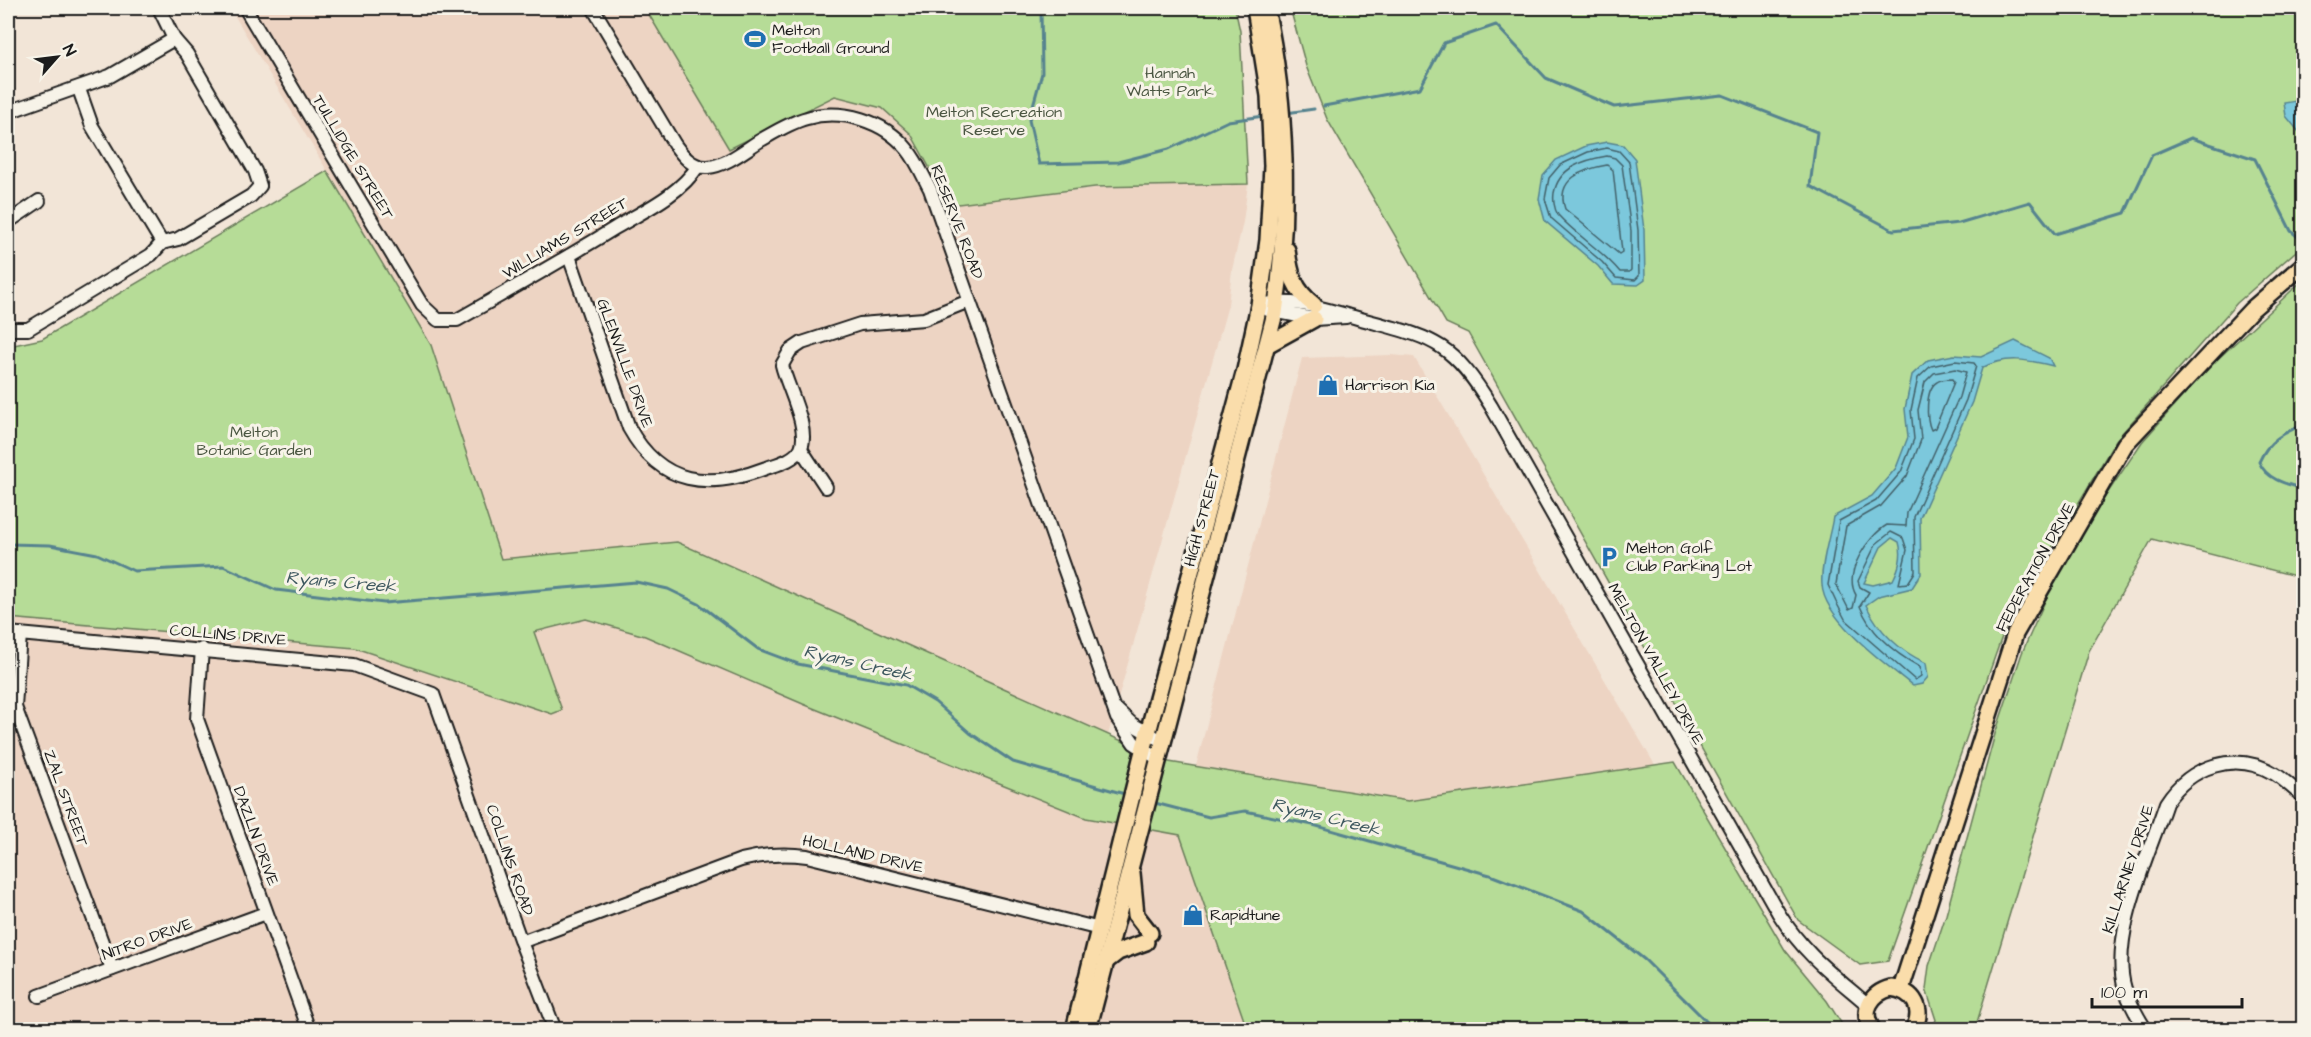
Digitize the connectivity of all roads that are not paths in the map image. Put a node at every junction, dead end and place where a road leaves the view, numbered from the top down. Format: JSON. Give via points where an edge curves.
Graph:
{"nodes":[{"id":1,"x":159,"y":8,"type":"edge"},
{"id":2,"x":245,"y":8,"type":"edge"},
{"id":3,"x":592,"y":8,"type":"edge"},
{"id":4,"x":1256,"y":8,"type":"edge"},
{"id":5,"x":1266,"y":8,"type":"edge"},
{"id":6,"x":174,"y":39,"type":"junction"},
{"id":7,"x":79,"y":89,"type":"junction"},
{"id":8,"x":1274,"y":96,"type":"junction"},
{"id":9,"x":8,"y":112,"type":"edge"},
{"id":10,"x":1276,"y":122,"type":"junction"},
{"id":11,"x":698,"y":166,"type":"junction"},
{"id":12,"x":1283,"y":193,"type":"junction"},
{"id":13,"x":39,"y":201,"type":"dead end"},
{"id":14,"x":8,"y":222,"type":"edge"},
{"id":15,"x":162,"y":243,"type":"junction"},
{"id":16,"x":569,"y":256,"type":"junction"},
{"id":17,"x":2301,"y":266,"type":"edge"},
{"id":18,"x":969,"y":301,"type":"junction"},
{"id":19,"x":1259,"y":305,"type":"junction"},
{"id":20,"x":1276,"y":307,"type":"junction"},
{"id":21,"x":1314,"y":312,"type":"junction"},
{"id":22,"x":438,"y":320,"type":"joint"},
{"id":23,"x":8,"y":329,"type":"edge"},
{"id":24,"x":1268,"y":345,"type":"junction"},
{"id":25,"x":801,"y":449,"type":"junction"},
{"id":26,"x":826,"y":487,"type":"dead end"},
{"id":27,"x":14,"y":634,"type":"edge"},
{"id":28,"x":202,"y":649,"type":"junction"},
{"id":29,"x":436,"y":699,"type":"joint"},
{"id":30,"x":1113,"y":708,"type":"junction"},
{"id":31,"x":1148,"y":734,"type":"junction"},
{"id":32,"x":1162,"y":741,"type":"junction"},
{"id":33,"x":1150,"y":754,"type":"junction"},
{"id":34,"x":1140,"y":796,"type":"junction"},
{"id":35,"x":2304,"y":798,"type":"edge"},
{"id":36,"x":1131,"y":861,"type":"junction"},
{"id":37,"x":266,"y":913,"type":"junction"},
{"id":38,"x":1106,"y":930,"type":"junction"},
{"id":39,"x":520,"y":942,"type":"junction"},
{"id":40,"x":1105,"y":962,"type":"junction"},
{"id":41,"x":112,"y":969,"type":"junction"},
{"id":42,"x":1901,"y":989,"type":"junction"},
{"id":43,"x":39,"y":996,"type":"dead end"},
{"id":44,"x":1868,"y":1005,"type":"junction"},
{"id":45,"x":309,"y":1029,"type":"edge"},
{"id":46,"x":555,"y":1029,"type":"edge"},
{"id":47,"x":1074,"y":1029,"type":"edge"},
{"id":48,"x":1088,"y":1029,"type":"edge"},
{"id":49,"x":1873,"y":1029,"type":"edge"},
{"id":50,"x":1913,"y":1029,"type":"edge"},
{"id":51,"x":2146,"y":1029,"type":"edge"}],
"edges":[{"from":1,"to":6,"type":"street"},
{"from":2,"to":22,"type":"street","name":"TULLIDGE STREET","via":[[422,305]]},
{"from":3,"to":11,"type":"street","via":[[675,145],[686,160]]},
{"from":4,"to":8,"type":"main road","name":"HIGH STREET"},
{"from":5,"to":8,"type":"main road","name":"HIGH STREET"},
{"from":6,"to":7,"type":"street"},
{"from":6,"to":15,"type":"street","via":[[255,171],[260,186],[178,239]]},
{"from":7,"to":9,"type":"street"},
{"from":7,"to":15,"type":"street","via":[[92,126]]},
{"from":8,"to":10,"type":"main road","name":"HIGH STREET"},
{"from":10,"to":12,"type":"main road","name":"HIGH STREET"},
{"from":10,"to":19,"type":"main road","name":"HIGH STREET"},
{"from":11,"to":16,"type":"street","name":"WILLIAMS STREET","via":[[673,193]]},
{"from":11,"to":18,"type":"street","name":"RESERVE ROAD","via":[[721,163],[806,118],[831,114],[872,123],[906,148],[918,166],[930,189]]},
{"from":12,"to":20,"type":"main road","name":"HIGH STREET"},
{"from":12,"to":21,"type":"main road","via":[[1291,274]]},
{"from":13,"to":14,"type":"street"},
{"from":15,"to":23,"type":"street","via":[[151,255],[28,329]]},
{"from":16,"to":22,"type":"street","name":"WILLIAMS STREET","via":[[457,320]]},
{"from":16,"to":25,"type":"street","name":"GLENVILLE DRIVE","via":[[629,428],[642,450],[664,469],[686,478],[740,478],[790,459]]},
{"from":17,"to":42,"type":"main road","name":"FEDERATION DRIVE","via":[[2251,310],[2125,444],[2015,634]]},
{"from":18,"to":25,"type":"street","via":[[924,319],[860,324],[802,343],[790,351],[782,365],[804,431]]},
{"from":18,"to":30,"type":"street","name":"RESERVE ROAD"},
{"from":19,"to":20,"type":"street","name":"MELTON VALLEY DRIVE"},
{"from":19,"to":31,"type":"main road","name":"HIGH STREET"},
{"from":20,"to":21,"type":"street","name":"MELTON VALLEY DRIVE"},
{"from":20,"to":24,"type":"main road","name":"HIGH STREET"},
{"from":21,"to":24,"type":"main road"},
{"from":21,"to":44,"type":"street","name":"MELTON VALLEY DRIVE","via":[[1414,332],[1460,362],[1476,382],[1779,914],[1796,941],[1816,962]]},
{"from":24,"to":32,"type":"main road","name":"HIGH STREET"},
{"from":25,"to":26,"type":"street"},
{"from":27,"to":28,"type":"street","name":"COLLINS DRIVE"},
{"from":27,"to":41,"type":"street","name":"ZAL STREET","via":[[15,707]]},
{"from":28,"to":29,"type":"street","name":"COLLINS DRIVE","via":[[354,665],[428,691]]},
{"from":28,"to":37,"type":"street","name":"DAZLN DRIVE","via":[[197,719]]},
{"from":29,"to":39,"type":"street","name":"COLLINS ROAD"},
{"from":30,"to":31,"type":"street"},
{"from":30,"to":33,"type":"street","name":"RESERVE ROAD","via":[[1131,739]]},
{"from":31,"to":32,"type":"street"},
{"from":31,"to":33,"type":"main road","name":"HIGH STREET"},
{"from":32,"to":33,"type":"main road","name":"HIGH STREET"},
{"from":33,"to":34,"type":"main road","name":"HIGH STREET"},
{"from":34,"to":36,"type":"main road","name":"HIGH STREET"},
{"from":34,"to":38,"type":"main road","name":"HIGH STREET"},
{"from":35,"to":51,"type":"street","name":"KILLARNEY DRIVE","via":[[2276,774],[2236,762],[2206,767],[2175,790],[2166,803],[2136,889],[2120,953],[2124,987]]},
{"from":36,"to":38,"type":"main road","name":"HIGH STREET"},
{"from":36,"to":40,"type":"main road","via":[[1136,915],[1148,938],[1118,951]]},
{"from":37,"to":41,"type":"street","name":"NITRO DRIVE"},
{"from":37,"to":45,"type":"street","name":"DAZLN DRIVE"},
{"from":38,"to":39,"type":"street","name":"HOLLAND DRIVE","via":[[807,856],[762,854]]},
{"from":38,"to":40,"type":"main road","name":"HIGH STREET"},
{"from":38,"to":47,"type":"main road","name":"HIGH STREET"},
{"from":39,"to":46,"type":"street","name":"COLLINS ROAD"},
{"from":40,"to":48,"type":"main road","name":"HIGH STREET"},
{"from":41,"to":43,"type":"street","name":"NITRO DRIVE"},
{"from":42,"to":44,"type":"main road","via":[[1882,990]]},
{"from":42,"to":50,"type":"main road","via":[[1916,1002],[1919,1012]]},
{"from":44,"to":49,"type":"main road","via":[[1867,1015]]}]}
